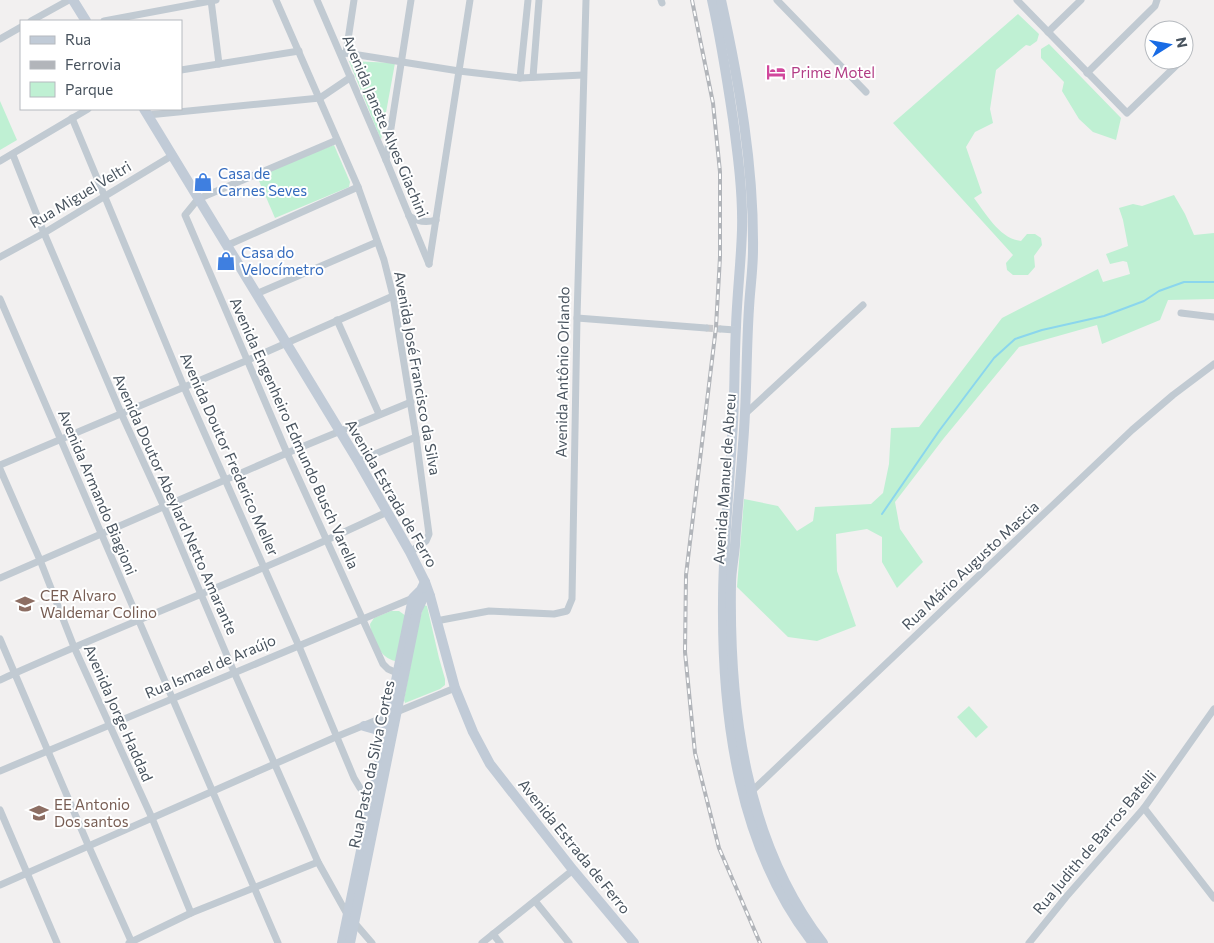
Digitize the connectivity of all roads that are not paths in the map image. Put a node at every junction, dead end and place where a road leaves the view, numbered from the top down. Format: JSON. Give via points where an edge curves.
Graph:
{"nodes":[{"id":1,"x":71,"y":0,"type":"edge"},
{"id":2,"x":212,"y":0,"type":"edge"},
{"id":3,"x":276,"y":0,"type":"edge"},
{"id":4,"x":317,"y":0,"type":"edge"},
{"id":5,"x":354,"y":0,"type":"edge"},
{"id":6,"x":411,"y":0,"type":"edge"},
{"id":7,"x":470,"y":0,"type":"edge"},
{"id":8,"x":528,"y":0,"type":"edge"},
{"id":9,"x":539,"y":0,"type":"edge"},
{"id":10,"x":586,"y":0,"type":"edge"},
{"id":11,"x":712,"y":0,"type":"edge"},
{"id":12,"x":721,"y":0,"type":"edge"},
{"id":13,"x":777,"y":0,"type":"edge"},
{"id":14,"x":1017,"y":0,"type":"edge"},
{"id":15,"x":1082,"y":0,"type":"edge"},
{"id":16,"x":1157,"y":0,"type":"edge"},
{"id":17,"x":33,"y":20,"type":"edge"},
{"id":18,"x":85,"y":20,"type":"edge"},
{"id":19,"x":109,"y":20,"type":"edge"},
{"id":20,"x":20,"y":28,"type":"edge"},
{"id":21,"x":1048,"y":32,"type":"junction"},
{"id":22,"x":0,"y":39,"type":"edge"},
{"id":23,"x":299,"y":50,"type":"junction"},
{"id":24,"x":343,"y":54,"type":"junction"},
{"id":25,"x":402,"y":62,"type":"junction"},
{"id":26,"x":219,"y":64,"type":"junction"},
{"id":27,"x":182,"y":70,"type":"edge"},
{"id":28,"x":1171,"y":70,"type":"edge"},
{"id":29,"x":459,"y":71,"type":"junction"},
{"id":30,"x":1087,"y":73,"type":"junction"},
{"id":31,"x":584,"y":75,"type":"junction"},
{"id":32,"x":350,"y":77,"type":"junction"},
{"id":33,"x":520,"y":78,"type":"junction"},
{"id":34,"x":533,"y":78,"type":"junction"},
{"id":35,"x":866,"y":92,"type":"dead end"},
{"id":36,"x":320,"y":98,"type":"junction"},
{"id":37,"x":182,"y":109,"type":"edge"},
{"id":38,"x":86,"y":110,"type":"edge"},
{"id":39,"x":171,"y":110,"type":"edge"},
{"id":40,"x":146,"y":112,"type":"edge"},
{"id":41,"x":72,"y":118,"type":"junction"},
{"id":42,"x":337,"y":140,"type":"junction"},
{"id":43,"x":13,"y":154,"type":"junction"},
{"id":44,"x":173,"y":155,"type":"junction"},
{"id":45,"x":386,"y":160,"type":"junction"},
{"id":46,"x":0,"y":161,"type":"edge"},
{"id":47,"x":358,"y":187,"type":"junction"},
{"id":48,"x":105,"y":195,"type":"junction"},
{"id":49,"x":198,"y":198,"type":"junction"},
{"id":50,"x":409,"y":216,"type":"junction"},
{"id":51,"x":436,"y":220,"type":"junction"},
{"id":52,"x":44,"y":233,"type":"junction"},
{"id":53,"x":377,"y":242,"type":"junction"},
{"id":54,"x":228,"y":245,"type":"junction"},
{"id":55,"x":0,"y":256,"type":"edge"},
{"id":56,"x":256,"y":294,"type":"junction"},
{"id":57,"x":393,"y":296,"type":"junction"},
{"id":58,"x":0,"y":299,"type":"edge"},
{"id":59,"x":863,"y":305,"type":"dead end"},
{"id":60,"x":1181,"y":313,"type":"dead end"},
{"id":61,"x":1214,"y":317,"type":"edge"},
{"id":62,"x":577,"y":318,"type":"junction"},
{"id":63,"x":337,"y":320,"type":"junction"},
{"id":64,"x":706,"y":328,"type":"tunnel mouth"},
{"id":65,"x":721,"y":329,"type":"tunnel mouth"},
{"id":66,"x":735,"y":330,"type":"junction"},
{"id":67,"x":286,"y":344,"type":"junction"},
{"id":68,"x":248,"y":360,"type":"junction"},
{"id":69,"x":1214,"y":364,"type":"edge"},
{"id":70,"x":184,"y":387,"type":"junction"},
{"id":71,"x":410,"y":402,"type":"junction"},
{"id":72,"x":121,"y":413,"type":"junction"},
{"id":73,"x":379,"y":414,"type":"junction"},
{"id":74,"x":745,"y":414,"type":"junction"},
{"id":75,"x":340,"y":432,"type":"junction"},
{"id":76,"x":416,"y":437,"type":"junction"},
{"id":77,"x":61,"y":438,"type":"junction"},
{"id":78,"x":287,"y":453,"type":"junction"},
{"id":79,"x":358,"y":461,"type":"junction"},
{"id":80,"x":0,"y":467,"type":"edge"},
{"id":81,"x":226,"y":480,"type":"junction"},
{"id":82,"x":164,"y":507,"type":"junction"},
{"id":83,"x":387,"y":512,"type":"junction"},
{"id":84,"x":101,"y":534,"type":"junction"},
{"id":85,"x":326,"y":541,"type":"junction"},
{"id":86,"x":410,"y":552,"type":"junction"},
{"id":87,"x":40,"y":560,"type":"junction"},
{"id":88,"x":264,"y":568,"type":"junction"},
{"id":89,"x":0,"y":578,"type":"edge"},
{"id":90,"x":424,"y":582,"type":"junction"},
{"id":91,"x":200,"y":594,"type":"junction"},
{"id":92,"x":430,"y":596,"type":"junction"},
{"id":93,"x":413,"y":598,"type":"junction"},
{"id":94,"x":362,"y":618,"type":"junction"},
{"id":95,"x":139,"y":621,"type":"junction"},
{"id":96,"x":436,"y":621,"type":"junction"},
{"id":97,"x":0,"y":639,"type":"edge"},
{"id":98,"x":298,"y":644,"type":"junction"},
{"id":99,"x":74,"y":646,"type":"junction"},
{"id":100,"x":234,"y":672,"type":"junction"},
{"id":101,"x":15,"y":673,"type":"junction"},
{"id":102,"x":397,"y":673,"type":"junction"},
{"id":103,"x":0,"y":680,"type":"edge"},
{"id":104,"x":455,"y":688,"type":"junction"},
{"id":105,"x":174,"y":698,"type":"junction"},
{"id":106,"x":1214,"y":709,"type":"edge"},
{"id":107,"x":393,"y":714,"type":"junction"},
{"id":108,"x":110,"y":725,"type":"junction"},
{"id":109,"x":364,"y":726,"type":"junction"},
{"id":110,"x":338,"y":736,"type":"junction"},
{"id":111,"x":385,"y":737,"type":"junction"},
{"id":112,"x":48,"y":750,"type":"junction"},
{"id":113,"x":274,"y":764,"type":"junction"},
{"id":114,"x":0,"y":771,"type":"edge"},
{"id":115,"x":213,"y":792,"type":"junction"},
{"id":116,"x":751,"y":792,"type":"junction"},
{"id":117,"x":371,"y":797,"type":"junction"},
{"id":118,"x":1144,"y":808,"type":"junction"},
{"id":119,"x":0,"y":810,"type":"edge"},
{"id":120,"x":152,"y":818,"type":"junction"},
{"id":121,"x":89,"y":847,"type":"junction"},
{"id":122,"x":318,"y":862,"type":"junction"},
{"id":123,"x":573,"y":870,"type":"junction"},
{"id":124,"x":27,"y":873,"type":"junction"},
{"id":125,"x":0,"y":885,"type":"edge"},
{"id":126,"x":254,"y":888,"type":"junction"},
{"id":127,"x":1214,"y":898,"type":"edge"},
{"id":128,"x":535,"y":901,"type":"junction"},
{"id":129,"x":191,"y":913,"type":"junction"},
{"id":130,"x":350,"y":919,"type":"junction"},
{"id":131,"x":493,"y":934,"type":"junction"},
{"id":132,"x":57,"y":943,"type":"edge"},
{"id":133,"x":131,"y":943,"type":"edge"},
{"id":134,"x":278,"y":943,"type":"edge"},
{"id":135,"x":342,"y":943,"type":"edge"},
{"id":136,"x":350,"y":943,"type":"edge"},
{"id":137,"x":372,"y":943,"type":"edge"},
{"id":138,"x":482,"y":943,"type":"edge"},
{"id":139,"x":500,"y":943,"type":"edge"},
{"id":140,"x":569,"y":943,"type":"edge"},
{"id":141,"x":634,"y":943,"type":"edge"},
{"id":142,"x":813,"y":943,"type":"edge"},
{"id":143,"x":824,"y":943,"type":"edge"},
{"id":144,"x":1029,"y":943,"type":"edge"}],
"edges":[{"from":1,"to":17,"type":"street"},
{"from":1,"to":18,"type":"main road"},
{"from":2,"to":19,"type":"street"},
{"from":2,"to":26,"type":"street"},
{"from":3,"to":23,"type":"street","name":"Avenida José Francisco da Silva"},
{"from":4,"to":24,"type":"street","name":"Avenida Janete Alves Giachini"},
{"from":5,"to":24,"type":"street"},
{"from":6,"to":25,"type":"street"},
{"from":7,"to":29,"type":"street"},
{"from":8,"to":33,"type":"street"},
{"from":9,"to":34,"type":"street"},
{"from":10,"to":31,"type":"street","name":"Avenida Antônio Orlando"},
{"from":11,"to":66,"type":"main road","name":"Avenida Manuel de Abreu","via":[[723,52],[740,188],[742,228]]},
{"from":12,"to":74,"type":"main road","name":"Avenida Manuel de Abreu","via":[[748,152],[752,204],[753,253]]},
{"from":13,"to":35,"type":"street"},
{"from":14,"to":21,"type":"street"},
{"from":15,"to":21,"type":"street"},
{"from":16,"to":30,"type":"street","via":[[1155,6]]},
{"from":20,"to":22,"type":"street"},
{"from":21,"to":30,"type":"street"},
{"from":23,"to":26,"type":"street"},
{"from":23,"to":36,"type":"street","name":"Avenida José Francisco da Silva"},
{"from":24,"to":25,"type":"street"},
{"from":24,"to":32,"type":"street","name":"Avenida Janete Alves Giachini"},
{"from":25,"to":29,"type":"street"},
{"from":25,"to":45,"type":"street"},
{"from":26,"to":27,"type":"street"},
{"from":28,"to":30,"type":"street","via":[[1126,113]]},
{"from":29,"to":33,"type":"street"},
{"from":29,"to":51,"type":"street"},
{"from":31,"to":34,"type":"street"},
{"from":31,"to":62,"type":"street","name":"Avenida Antônio Orlando"},
{"from":32,"to":36,"type":"street"},
{"from":32,"to":45,"type":"street","name":"Avenida Janete Alves Giachini"},
{"from":33,"to":34,"type":"street"},
{"from":36,"to":37,"type":"street"},
{"from":36,"to":42,"type":"street","name":"Avenida José Francisco da Silva"},
{"from":38,"to":41,"type":"street"},
{"from":39,"to":40,"type":"street"},
{"from":40,"to":44,"type":"main road","name":"Avenida Estrada de Ferro"},
{"from":41,"to":43,"type":"street"},
{"from":41,"to":48,"type":"street","name":"Avenida Doutor Frederico Meller"},
{"from":42,"to":47,"type":"street","name":"Avenida José Francisco da Silva"},
{"from":42,"to":49,"type":"street"},
{"from":43,"to":46,"type":"street"},
{"from":43,"to":52,"type":"street","name":"Avenida Doutor Abeylard Netto Amarante"},
{"from":44,"to":48,"type":"street","name":"Rua Miguel Veltri"},
{"from":44,"to":49,"type":"main road","name":"Avenida Estrada de Ferro"},
{"from":45,"to":50,"type":"street","name":"Avenida Janete Alves Giachini"},
{"from":47,"to":53,"type":"street","name":"Avenida José Francisco da Silva"},
{"from":47,"to":54,"type":"street"},
{"from":48,"to":52,"type":"street","name":"Rua Miguel Veltri"},
{"from":48,"to":70,"type":"street","name":"Avenida Doutor Frederico Meller"},
{"from":49,"to":54,"type":"main road","name":"Avenida Estrada de Ferro"},
{"from":49,"to":68,"type":"street","name":"Avenida Engenheiro Edmundo Busch Varella","via":[[186,215]]},
{"from":50,"to":51,"type":"street","via":[[425,222]]},
{"from":50,"to":51,"type":"street","name":"Avenida Janete Alves Giachini","via":[[429,264]]},
{"from":52,"to":55,"type":"street","name":"Rua Miguel Veltri"},
{"from":52,"to":72,"type":"street","name":"Avenida Doutor Abeylard Netto Amarante"},
{"from":53,"to":56,"type":"street"},
{"from":53,"to":57,"type":"street","name":"Avenida José Francisco da Silva"},
{"from":54,"to":56,"type":"main road","name":"Avenida Estrada de Ferro"},
{"from":56,"to":67,"type":"main road","name":"Avenida Estrada de Ferro"},
{"from":57,"to":63,"type":"street"},
{"from":57,"to":71,"type":"street","name":"Avenida José Francisco da Silva"},
{"from":58,"to":77,"type":"street","name":"Avenida Armando Biagioni"},
{"from":59,"to":74,"type":"street"},
{"from":60,"to":61,"type":"street"},
{"from":62,"to":64,"type":"street"},
{"from":62,"to":96,"type":"street","name":"Avenida Antônio Orlando","via":[[572,598],[567,611],[554,614],[489,611]]},
{"from":63,"to":67,"type":"street"},
{"from":63,"to":73,"type":"street"},
{"from":65,"to":66,"type":"street"},
{"from":66,"to":142,"type":"main road","name":"Avenida Manuel de Abreu","via":[[723,601],[726,693],[733,746],[752,826],[781,894]]},
{"from":67,"to":68,"type":"street"},
{"from":67,"to":75,"type":"main road","name":"Avenida Estrada de Ferro"},
{"from":68,"to":70,"type":"street"},
{"from":68,"to":78,"type":"street","name":"Avenida Engenheiro Edmundo Busch Varella"},
{"from":69,"to":116,"type":"street","name":"Rua Mário Augusto Mascia","via":[[1132,430]]},
{"from":70,"to":72,"type":"street"},
{"from":70,"to":81,"type":"street","name":"Avenida Doutor Frederico Meller"},
{"from":71,"to":73,"type":"street"},
{"from":71,"to":76,"type":"street","name":"Avenida José Francisco da Silva"},
{"from":72,"to":77,"type":"street"},
{"from":72,"to":82,"type":"street","name":"Avenida Doutor Abeylard Netto Amarante"},
{"from":73,"to":75,"type":"street"},
{"from":74,"to":116,"type":"main road","name":"Avenida Manuel de Abreu","via":[[731,581],[731,627],[739,729]]},
{"from":75,"to":78,"type":"street"},
{"from":75,"to":79,"type":"main road","name":"Avenida Estrada de Ferro"},
{"from":76,"to":79,"type":"street"},
{"from":76,"to":86,"type":"street","name":"Avenida José Francisco da Silva","via":[[429,534],[426,541]]},
{"from":77,"to":80,"type":"street"},
{"from":77,"to":84,"type":"street","name":"Avenida Armando Biagioni"},
{"from":78,"to":81,"type":"street"},
{"from":78,"to":85,"type":"street","name":"Avenida Engenheiro Edmundo Busch Varella"},
{"from":79,"to":83,"type":"main road","name":"Avenida Estrada de Ferro"},
{"from":80,"to":87,"type":"street","name":"Avenida Jorge Haddad"},
{"from":81,"to":82,"type":"street"},
{"from":81,"to":88,"type":"street","name":"Avenida Doutor Frederico Meller"},
{"from":82,"to":84,"type":"street"},
{"from":82,"to":91,"type":"street","name":"Avenida Doutor Abeylard Netto Amarante"},
{"from":83,"to":85,"type":"street"},
{"from":83,"to":86,"type":"main road","name":"Avenida Estrada de Ferro"},
{"from":84,"to":87,"type":"street"},
{"from":84,"to":95,"type":"street","name":"Avenida Armando Biagioni"},
{"from":85,"to":88,"type":"street"},
{"from":85,"to":94,"type":"street","name":"Avenida Engenheiro Edmundo Busch Varella"},
{"from":86,"to":90,"type":"main road","name":"Avenida Estrada de Ferro"},
{"from":87,"to":89,"type":"street"},
{"from":87,"to":99,"type":"street","name":"Avenida Jorge Haddad"},
{"from":88,"to":91,"type":"street"},
{"from":88,"to":98,"type":"street","name":"Avenida Doutor Frederico Meller"},
{"from":90,"to":92,"type":"main road","name":"Avenida Estrada de Ferro"},
{"from":90,"to":93,"type":"main road"},
{"from":91,"to":95,"type":"street"},
{"from":91,"to":100,"type":"street","name":"Avenida Doutor Abeylard Netto Amarante"},
{"from":92,"to":96,"type":"main road","name":"Avenida Estrada de Ferro"},
{"from":92,"to":107,"type":"main road","name":"Rua Pasto da Silva Cortes","via":[[423,598],[417,610]]},
{"from":93,"to":94,"type":"street","name":"Rua Ismael de Araújo"},
{"from":93,"to":102,"type":"main road","name":"Rua Pasto da Silva Cortes"},
{"from":94,"to":98,"type":"street","name":"Rua Ismael de Araújo"},
{"from":94,"to":102,"type":"street","name":"Avenida Engenheiro Edmundo Busch Varella","via":[[383,664]]},
{"from":95,"to":99,"type":"street"},
{"from":95,"to":105,"type":"street","name":"Avenida Armando Biagioni"},
{"from":96,"to":104,"type":"main road","name":"Avenida Estrada de Ferro"},
{"from":97,"to":101,"type":"street"},
{"from":98,"to":100,"type":"street","name":"Rua Ismael de Araújo"},
{"from":98,"to":110,"type":"street","name":"Avenida Doutor Frederico Meller"},
{"from":99,"to":101,"type":"street"},
{"from":99,"to":108,"type":"street","name":"Avenida Jorge Haddad"},
{"from":100,"to":105,"type":"street","name":"Rua Ismael de Araújo"},
{"from":100,"to":113,"type":"street","name":"Avenida Doutor Abeylard Netto Amarante"},
{"from":101,"to":103,"type":"street"},
{"from":101,"to":112,"type":"street"},
{"from":102,"to":107,"type":"main road","name":"Rua Pasto da Silva Cortes"},
{"from":104,"to":107,"type":"street"},
{"from":104,"to":123,"type":"main road","name":"Avenida Estrada de Ferro","via":[[490,764]]},
{"from":105,"to":108,"type":"street","name":"Rua Ismael de Araújo"},
{"from":105,"to":115,"type":"street","name":"Avenida Armando Biagioni"},
{"from":106,"to":118,"type":"street","name":"Rua Judith de Barros Batelli"},
{"from":107,"to":109,"type":"street"},
{"from":107,"to":111,"type":"main road","name":"Rua Pasto da Silva Cortes"},
{"from":107,"to":130,"type":"main road","name":"Rua Pasto da Silva Cortes"},
{"from":108,"to":112,"type":"street","name":"Rua Ismael de Araújo"},
{"from":108,"to":120,"type":"street","name":"Avenida Jorge Haddad"},
{"from":109,"to":110,"type":"street"},
{"from":109,"to":111,"type":"main road","via":[[378,730]]},
{"from":110,"to":113,"type":"street"},
{"from":110,"to":117,"type":"street","name":"Avenida Doutor Frederico Meller","via":[[357,784]]},
{"from":111,"to":117,"type":"main road","name":"Rua Pasto da Silva Cortes"},
{"from":112,"to":114,"type":"street","name":"Rua Ismael de Araújo"},
{"from":112,"to":121,"type":"street"},
{"from":113,"to":115,"type":"street"},
{"from":113,"to":122,"type":"street","name":"Avenida Doutor Abeylard Netto Amarante"},
{"from":115,"to":120,"type":"street"},
{"from":115,"to":126,"type":"street","name":"Avenida Armando Biagioni"},
{"from":116,"to":143,"type":"main road","name":"Avenida Manuel de Abreu","via":[[764,834],[789,892]]},
{"from":117,"to":130,"type":"main road","name":"Rua Pasto da Silva Cortes"},
{"from":118,"to":127,"type":"street"},
{"from":118,"to":144,"type":"street","name":"Rua Judith de Barros Batelli"},
{"from":119,"to":124,"type":"street"},
{"from":120,"to":121,"type":"street"},
{"from":120,"to":129,"type":"street","name":"Avenida Jorge Haddad"},
{"from":121,"to":124,"type":"street"},
{"from":121,"to":133,"type":"street"},
{"from":122,"to":126,"type":"street"},
{"from":122,"to":130,"type":"street","name":"Avenida Doutor Abeylard Netto Amarante"},
{"from":123,"to":128,"type":"street"},
{"from":123,"to":141,"type":"main road","name":"Avenida Estrada de Ferro"},
{"from":124,"to":125,"type":"street"},
{"from":124,"to":132,"type":"street"},
{"from":126,"to":129,"type":"street"},
{"from":126,"to":134,"type":"street","name":"Avenida Armando Biagioni"},
{"from":128,"to":131,"type":"street"},
{"from":128,"to":140,"type":"street"},
{"from":129,"to":133,"type":"street"},
{"from":130,"to":135,"type":"main road","name":"Rua Pasto da Silva Cortes"},
{"from":130,"to":136,"type":"main road","name":"Rua Pasto da Silva Cortes"},
{"from":130,"to":137,"type":"street","name":"Avenida Doutor Abeylard Netto Amarante"},
{"from":131,"to":138,"type":"street"},
{"from":131,"to":139,"type":"street"}]}
